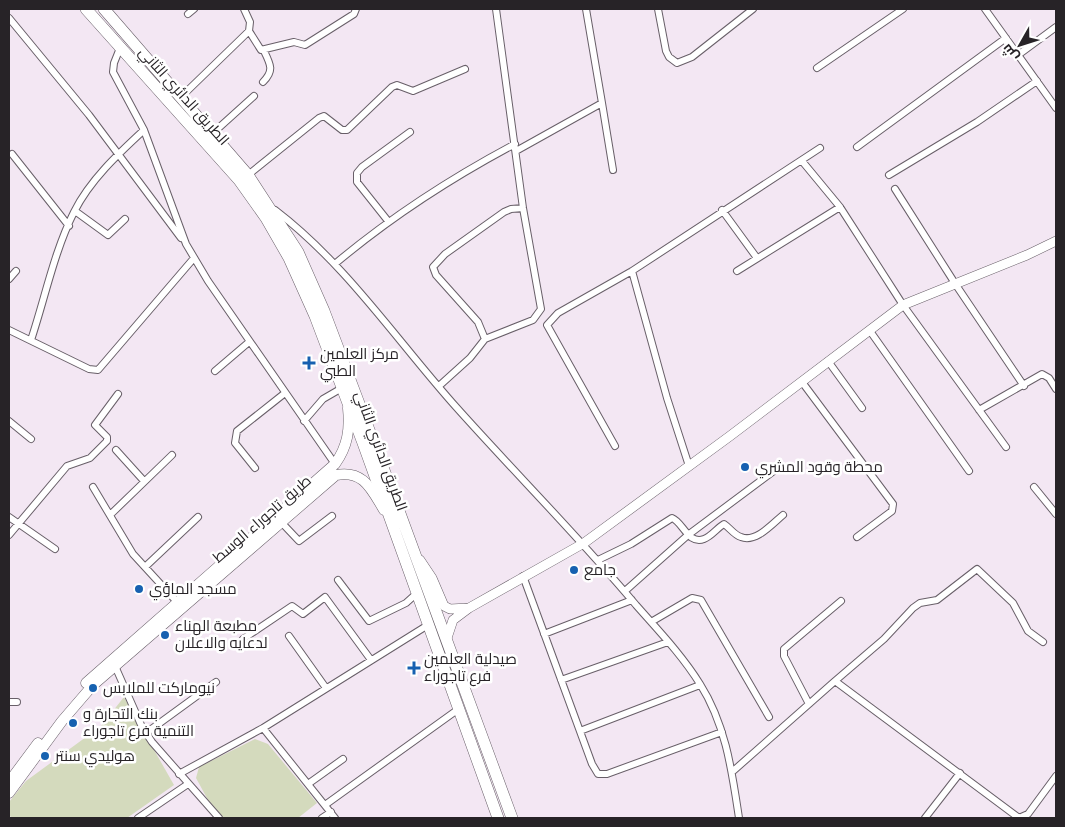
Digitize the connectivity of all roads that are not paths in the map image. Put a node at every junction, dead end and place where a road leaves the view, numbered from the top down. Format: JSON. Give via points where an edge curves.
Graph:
{"nodes":[{"id":1,"x":86,"y":9,"type":"edge"},
{"id":2,"x":104,"y":9,"type":"edge"},
{"id":3,"x":194,"y":9,"type":"edge"},
{"id":4,"x":244,"y":9,"type":"edge"},
{"id":5,"x":356,"y":9,"type":"edge"},
{"id":6,"x":497,"y":9,"type":"edge"},
{"id":7,"x":586,"y":9,"type":"edge"},
{"id":8,"x":658,"y":9,"type":"edge"},
{"id":9,"x":903,"y":9,"type":"edge"},
{"id":10,"x":985,"y":9,"type":"edge"},
{"id":11,"x":751,"y":10,"type":"edge"},
{"id":12,"x":188,"y":14,"type":"dead end"},
{"id":13,"x":9,"y":18,"type":"edge"},
{"id":14,"x":1056,"y":27,"type":"edge"},
{"id":15,"x":248,"y":31,"type":"junction"},
{"id":16,"x":1006,"y":38,"type":"junction"},
{"id":17,"x":120,"y":48,"type":"junction"},
{"id":18,"x":264,"y":51,"type":"junction"},
{"id":19,"x":1018,"y":55,"type":"junction"},
{"id":20,"x":817,"y":68,"type":"dead end"},
{"id":21,"x":465,"y":69,"type":"dead end"},
{"id":22,"x":1037,"y":81,"type":"junction"},
{"id":23,"x":263,"y":82,"type":"dead end"},
{"id":24,"x":182,"y":96,"type":"junction"},
{"id":25,"x":254,"y":96,"type":"dead end"},
{"id":26,"x":602,"y":103,"type":"junction"},
{"id":27,"x":1056,"y":108,"type":"edge"},
{"id":28,"x":144,"y":130,"type":"junction"},
{"id":29,"x":213,"y":132,"type":"junction"},
{"id":30,"x":410,"y":132,"type":"dead end"},
{"id":31,"x":856,"y":147,"type":"dead end"},
{"id":32,"x":516,"y":148,"type":"junction"},
{"id":33,"x":820,"y":148,"type":"dead end"},
{"id":34,"x":12,"y":154,"type":"dead end"},
{"id":35,"x":118,"y":154,"type":"junction"},
{"id":36,"x":802,"y":161,"type":"junction"},
{"id":37,"x":613,"y":170,"type":"dead end"},
{"id":38,"x":248,"y":175,"type":"junction"},
{"id":39,"x":888,"y":175,"type":"dead end"},
{"id":40,"x":895,"y":189,"type":"dead end"},
{"id":41,"x":840,"y":207,"type":"junction"},
{"id":42,"x":271,"y":208,"type":"junction"},
{"id":43,"x":523,"y":208,"type":"junction"},
{"id":44,"x":722,"y":210,"type":"junction"},
{"id":45,"x":75,"y":211,"type":"junction"},
{"id":46,"x":125,"y":219,"type":"dead end"},
{"id":47,"x":388,"y":221,"type":"junction"},
{"id":48,"x":68,"y":226,"type":"junction"},
{"id":49,"x":1056,"y":241,"type":"edge"},
{"id":50,"x":186,"y":244,"type":"junction"},
{"id":51,"x":194,"y":258,"type":"junction"},
{"id":52,"x":757,"y":258,"type":"junction"},
{"id":53,"x":336,"y":263,"type":"junction"},
{"id":54,"x":16,"y":271,"type":"dead end"},
{"id":55,"x":632,"y":271,"type":"junction"},
{"id":56,"x":737,"y":271,"type":"dead end"},
{"id":57,"x":9,"y":279,"type":"edge"},
{"id":58,"x":956,"y":285,"type":"junction"},
{"id":59,"x":903,"y":305,"type":"junction"},
{"id":60,"x":9,"y":330,"type":"edge"},
{"id":61,"x":870,"y":331,"type":"junction"},
{"id":62,"x":485,"y":339,"type":"junction"},
{"id":63,"x":31,"y":340,"type":"junction"},
{"id":64,"x":249,"y":342,"type":"junction"},
{"id":65,"x":828,"y":361,"type":"junction"},
{"id":66,"x":215,"y":370,"type":"dead end"},
{"id":67,"x":802,"y":382,"type":"junction"},
{"id":68,"x":439,"y":386,"type":"junction"},
{"id":69,"x":1024,"y":386,"type":"junction"},
{"id":70,"x":342,"y":388,"type":"junction"},
{"id":71,"x":1056,"y":389,"type":"edge"},
{"id":72,"x":285,"y":393,"type":"junction"},
{"id":73,"x":118,"y":394,"type":"dead end"},
{"id":74,"x":348,"y":405,"type":"junction"},
{"id":75,"x":862,"y":408,"type":"dead end"},
{"id":76,"x":979,"y":410,"type":"junction"},
{"id":77,"x":304,"y":420,"type":"junction"},
{"id":78,"x":9,"y":421,"type":"edge"},
{"id":79,"x":31,"y":439,"type":"dead end"},
{"id":80,"x":616,"y":446,"type":"dead end"},
{"id":81,"x":1006,"y":447,"type":"dead end"},
{"id":82,"x":116,"y":450,"type":"dead end"},
{"id":83,"x":172,"y":455,"type":"dead end"},
{"id":84,"x":335,"y":464,"type":"junction"},
{"id":85,"x":689,"y":466,"type":"junction"},
{"id":86,"x":255,"y":468,"type":"dead end"},
{"id":87,"x":776,"y":470,"type":"dead end"},
{"id":88,"x":969,"y":471,"type":"dead end"},
{"id":89,"x":144,"y":481,"type":"junction"},
{"id":90,"x":93,"y":487,"type":"dead end"},
{"id":91,"x":1034,"y":487,"type":"dead end"},
{"id":92,"x":1056,"y":514,"type":"edge"},
{"id":93,"x":110,"y":515,"type":"junction"},
{"id":94,"x":783,"y":515,"type":"dead end"},
{"id":95,"x":332,"y":516,"type":"dead end"},
{"id":96,"x":9,"y":517,"type":"edge"},
{"id":97,"x":198,"y":517,"type":"dead end"},
{"id":98,"x":391,"y":521,"type":"junction"},
{"id":99,"x":281,"y":522,"type":"junction"},
{"id":100,"x":17,"y":523,"type":"junction"},
{"id":101,"x":9,"y":535,"type":"edge"},
{"id":102,"x":688,"y":535,"type":"junction"},
{"id":103,"x":857,"y":536,"type":"dead end"},
{"id":104,"x":584,"y":542,"type":"junction"},
{"id":105,"x":55,"y":549,"type":"dead end"},
{"id":106,"x":416,"y":555,"type":"junction"},
{"id":107,"x":598,"y":560,"type":"junction"},
{"id":108,"x":145,"y":567,"type":"junction"},
{"id":109,"x":523,"y":576,"type":"junction"},
{"id":110,"x":338,"y":580,"type":"dead end"},
{"id":111,"x":625,"y":591,"type":"junction"},
{"id":112,"x":416,"y":594,"type":"junction"},
{"id":113,"x":632,"y":600,"type":"junction"},
{"id":114,"x":841,"y":601,"type":"dead end"},
{"id":115,"x":177,"y":602,"type":"junction"},
{"id":116,"x":468,"y":608,"type":"junction"},
{"id":117,"x":651,"y":622,"type":"junction"},
{"id":118,"x":428,"y":625,"type":"junction"},
{"id":119,"x":544,"y":634,"type":"junction"},
{"id":120,"x":289,"y":636,"type":"dead end"},
{"id":121,"x":447,"y":638,"type":"junction"},
{"id":122,"x":243,"y":639,"type":"dead end"},
{"id":123,"x":668,"y":642,"type":"junction"},
{"id":124,"x":1043,"y":642,"type":"dead end"},
{"id":125,"x":135,"y":644,"type":"junction"},
{"id":126,"x":371,"y":660,"type":"junction"},
{"id":127,"x":115,"y":666,"type":"junction"},
{"id":128,"x":561,"y":680,"type":"junction"},
{"id":129,"x":835,"y":681,"type":"junction"},
{"id":130,"x":216,"y":682,"type":"dead end"},
{"id":131,"x":700,"y":685,"type":"junction"},
{"id":132,"x":326,"y":688,"type":"junction"},
{"id":133,"x":9,"y":702,"type":"edge"},
{"id":134,"x":17,"y":702,"type":"dead end"},
{"id":135,"x":809,"y":704,"type":"junction"},
{"id":136,"x":460,"y":708,"type":"junction"},
{"id":137,"x":769,"y":717,"type":"dead end"},
{"id":138,"x":263,"y":728,"type":"junction"},
{"id":139,"x":580,"y":731,"type":"junction"},
{"id":140,"x":722,"y":732,"type":"junction"},
{"id":141,"x":146,"y":733,"type":"junction"},
{"id":142,"x":342,"y":759,"type":"dead end"},
{"id":143,"x":732,"y":772,"type":"junction"},
{"id":144,"x":960,"y":773,"type":"junction"},
{"id":145,"x":179,"y":774,"type":"junction"},
{"id":146,"x":1056,"y":776,"type":"edge"},
{"id":147,"x":9,"y":782,"type":"edge"},
{"id":148,"x":188,"y":784,"type":"junction"},
{"id":149,"x":308,"y":784,"type":"junction"},
{"id":150,"x":9,"y":793,"type":"edge"},
{"id":151,"x":325,"y":805,"type":"junction"},
{"id":152,"x":333,"y":815,"type":"edge"},
{"id":153,"x":138,"y":818,"type":"edge"},
{"id":154,"x":219,"y":818,"type":"edge"},
{"id":155,"x":322,"y":818,"type":"edge"},
{"id":156,"x":498,"y":818,"type":"edge"},
{"id":157,"x":512,"y":818,"type":"edge"},
{"id":158,"x":739,"y":818,"type":"edge"},
{"id":159,"x":925,"y":818,"type":"edge"}],
"edges":[{"from":1,"to":17,"type":"highway","name":"الطريق الدائري الثاني"},
{"from":2,"to":24,"type":"highway","name":"الطريق الدائري الثاني"},
{"from":3,"to":12,"type":"street"},
{"from":4,"to":15,"type":"street","via":[[250,22]]},
{"from":5,"to":18,"type":"street","via":[[354,14],[305,45],[294,42]]},
{"from":6,"to":32,"type":"street"},
{"from":7,"to":26,"type":"street"},
{"from":8,"to":11,"type":"street","via":[[666,51],[677,63],[692,57]]},
{"from":9,"to":20,"type":"street"},
{"from":10,"to":16,"type":"street"},
{"from":13,"to":35,"type":"street"},
{"from":14,"to":19,"type":"street"},
{"from":15,"to":18,"type":"street"},
{"from":15,"to":24,"type":"street"},
{"from":16,"to":19,"type":"street"},
{"from":16,"to":31,"type":"street"},
{"from":17,"to":28,"type":"street","via":[[113,72]]},
{"from":17,"to":70,"type":"highway","name":"الطريق الدائري الثاني","via":[[239,180],[266,218],[290,258]]},
{"from":18,"to":23,"type":"street","via":[[271,74]]},
{"from":19,"to":22,"type":"street"},
{"from":21,"to":38,"type":"street","via":[[413,91],[397,85],[392,87],[347,130],[342,130],[324,116],[319,118]]},
{"from":22,"to":27,"type":"street"},
{"from":22,"to":39,"type":"street","via":[[977,122]]},
{"from":24,"to":29,"type":"highway","name":"الطريق الدائري الثاني"},
{"from":25,"to":29,"type":"street"},
{"from":26,"to":32,"type":"street"},
{"from":26,"to":37,"type":"street"},
{"from":28,"to":35,"type":"street"},
{"from":28,"to":50,"type":"street"},
{"from":29,"to":38,"type":"highway","name":"الطريق الدائري الثاني"},
{"from":30,"to":47,"type":"street","via":[[357,173],[357,182]]},
{"from":32,"to":43,"type":"street"},
{"from":32,"to":47,"type":"street","via":[[439,188]]},
{"from":33,"to":36,"type":"street"},
{"from":34,"to":48,"type":"street"},
{"from":35,"to":45,"type":"street"},
{"from":35,"to":50,"type":"street"},
{"from":36,"to":41,"type":"street"},
{"from":36,"to":44,"type":"street"},
{"from":38,"to":42,"type":"highway","name":"الطريق الدائري الثاني"},
{"from":40,"to":58,"type":"street"},
{"from":41,"to":52,"type":"street"},
{"from":41,"to":59,"type":"street"},
{"from":42,"to":53,"type":"street"},
{"from":42,"to":106,"type":"highway","name":"الطريق الدائري الثاني","via":[[298,252],[324,311]]},
{"from":43,"to":62,"type":"street","via":[[541,310],[533,320]]},
{"from":43,"to":62,"type":"street","via":[[504,212],[445,254],[433,267],[436,275],[478,322]]},
{"from":44,"to":52,"type":"street"},
{"from":44,"to":55,"type":"street"},
{"from":45,"to":46,"type":"street","via":[[108,235]]},
{"from":45,"to":48,"type":"street"},
{"from":47,"to":53,"type":"street"},
{"from":48,"to":63,"type":"street"},
{"from":49,"to":58,"type":"main road"},
{"from":50,"to":51,"type":"street"},
{"from":51,"to":63,"type":"street","via":[[98,370],[89,369]]},
{"from":51,"to":64,"type":"street"},
{"from":52,"to":56,"type":"street"},
{"from":53,"to":68,"type":"street"},
{"from":54,"to":57,"type":"street"},
{"from":55,"to":80,"type":"street","via":[[558,313],[547,325]]},
{"from":55,"to":85,"type":"street"},
{"from":58,"to":59,"type":"main road"},
{"from":58,"to":69,"type":"street"},
{"from":59,"to":61,"type":"main road"},
{"from":59,"to":76,"type":"street"},
{"from":60,"to":63,"type":"street"},
{"from":61,"to":65,"type":"main road"},
{"from":61,"to":88,"type":"street"},
{"from":62,"to":68,"type":"street","via":[[470,358]]},
{"from":64,"to":66,"type":"street"},
{"from":64,"to":72,"type":"street"},
{"from":65,"to":67,"type":"main road"},
{"from":65,"to":75,"type":"street"},
{"from":67,"to":85,"type":"main road"},
{"from":67,"to":103,"type":"street","via":[[893,504],[892,511]]},
{"from":68,"to":104,"type":"street"},
{"from":69,"to":71,"type":"street","via":[[1042,374]]},
{"from":69,"to":76,"type":"street"},
{"from":70,"to":74,"type":"highway","name":"الطريق الدائري الثاني"},
{"from":70,"to":77,"type":"street","via":[[323,399]]},
{"from":72,"to":77,"type":"street"},
{"from":72,"to":86,"type":"street","via":[[237,431],[235,443]]},
{"from":73,"to":100,"type":"street","via":[[95,425],[107,441],[90,458],[67,466]]},
{"from":74,"to":84,"type":"main road","name":"طريق تاجوراء الوسط","via":[[347,440]]},
{"from":74,"to":98,"type":"highway","name":"الطريق الدائري الثاني"},
{"from":76,"to":81,"type":"street"},
{"from":77,"to":84,"type":"street"},
{"from":78,"to":79,"type":"street"},
{"from":82,"to":89,"type":"street"},
{"from":83,"to":89,"type":"street"},
{"from":84,"to":115,"type":"main road","name":"طريق تاجوراء الوسط"},
{"from":85,"to":104,"type":"main road"},
{"from":87,"to":102,"type":"street"},
{"from":89,"to":93,"type":"street"},
{"from":90,"to":93,"type":"street"},
{"from":91,"to":92,"type":"street"},
{"from":93,"to":108,"type":"street","via":[[123,540]]},
{"from":94,"to":102,"type":"street","via":[[749,539],[738,536],[724,524],[706,538],[698,540]]},
{"from":95,"to":99,"type":"street","via":[[298,541]]},
{"from":96,"to":100,"type":"street"},
{"from":97,"to":108,"type":"street"},
{"from":98,"to":99,"type":"main road","name":"طريق تاجوراء الوسط","via":[[365,481],[355,474],[345,473],[336,475]]},
{"from":98,"to":112,"type":"highway","name":"الطريق الدائري الثاني"},
{"from":99,"to":125,"type":"main road","name":"طريق تاجوراء الوسط"},
{"from":100,"to":101,"type":"street"},
{"from":100,"to":105,"type":"street"},
{"from":102,"to":107,"type":"street","via":[[672,518]]},
{"from":102,"to":111,"type":"street"},
{"from":104,"to":107,"type":"street"},
{"from":104,"to":109,"type":"main road"},
{"from":106,"to":116,"type":"main road","via":[[444,606]]},
{"from":106,"to":121,"type":"highway","name":"الطريق الدائري الثاني"},
{"from":107,"to":111,"type":"street"},
{"from":108,"to":115,"type":"street"},
{"from":109,"to":116,"type":"main road"},
{"from":109,"to":119,"type":"street"},
{"from":110,"to":112,"type":"street","via":[[369,622],[406,603]]},
{"from":111,"to":113,"type":"street"},
{"from":112,"to":118,"type":"highway","name":"الطريق الدائري الثاني"},
{"from":113,"to":117,"type":"street"},
{"from":113,"to":119,"type":"street"},
{"from":114,"to":135,"type":"street","via":[[784,649],[784,656]]},
{"from":115,"to":125,"type":"main road","name":"طريق تاجوراء الوسط"},
{"from":116,"to":121,"type":"main road","via":[[453,620]]},
{"from":117,"to":123,"type":"street"},
{"from":117,"to":137,"type":"street","via":[[692,598],[701,600]]},
{"from":118,"to":126,"type":"street"},
{"from":118,"to":136,"type":"highway","name":"الطريق الدائري الثاني"},
{"from":119,"to":128,"type":"street"},
{"from":120,"to":132,"type":"street"},
{"from":121,"to":157,"type":"highway","name":"الطريق الدائري الثاني"},
{"from":122,"to":126,"type":"street","via":[[292,606],[303,614],[325,597]]},
{"from":123,"to":128,"type":"street"},
{"from":123,"to":131,"type":"street"},
{"from":124,"to":129,"type":"street","via":[[1028,631],[1013,603],[977,569],[937,600],[920,603],[913,608],[884,639]]},
{"from":125,"to":127,"type":"main road","name":"طريق تاجوراء الوسط"},
{"from":125,"to":147,"type":"main road","name":"طريق تاجوراء الوسط","via":[[77,693]]},
{"from":126,"to":132,"type":"street"},
{"from":127,"to":141,"type":"street"},
{"from":127,"to":150,"type":"main road","name":"طريق تاجوراء الوسط","via":[[81,697]]},
{"from":128,"to":139,"type":"street"},
{"from":129,"to":135,"type":"street"},
{"from":129,"to":144,"type":"street"},
{"from":130,"to":141,"type":"street"},
{"from":131,"to":139,"type":"street"},
{"from":131,"to":140,"type":"street"},
{"from":132,"to":138,"type":"street"},
{"from":133,"to":134,"type":"street"},
{"from":135,"to":143,"type":"street"},
{"from":136,"to":151,"type":"street"},
{"from":136,"to":156,"type":"highway","name":"الطريق الدائري الثاني"},
{"from":138,"to":145,"type":"street"},
{"from":138,"to":149,"type":"street"},
{"from":139,"to":140,"type":"street","via":[[595,771],[602,775]]},
{"from":140,"to":143,"type":"street"},
{"from":141,"to":145,"type":"street"},
{"from":142,"to":149,"type":"street"},
{"from":143,"to":158,"type":"street"},
{"from":144,"to":146,"type":"street","via":[[1022,818]]},
{"from":144,"to":159,"type":"street"},
{"from":145,"to":148,"type":"street"},
{"from":148,"to":153,"type":"street"},
{"from":148,"to":154,"type":"street"},
{"from":149,"to":151,"type":"street"},
{"from":151,"to":152,"type":"street"},
{"from":152,"to":155,"type":"street"}]}
